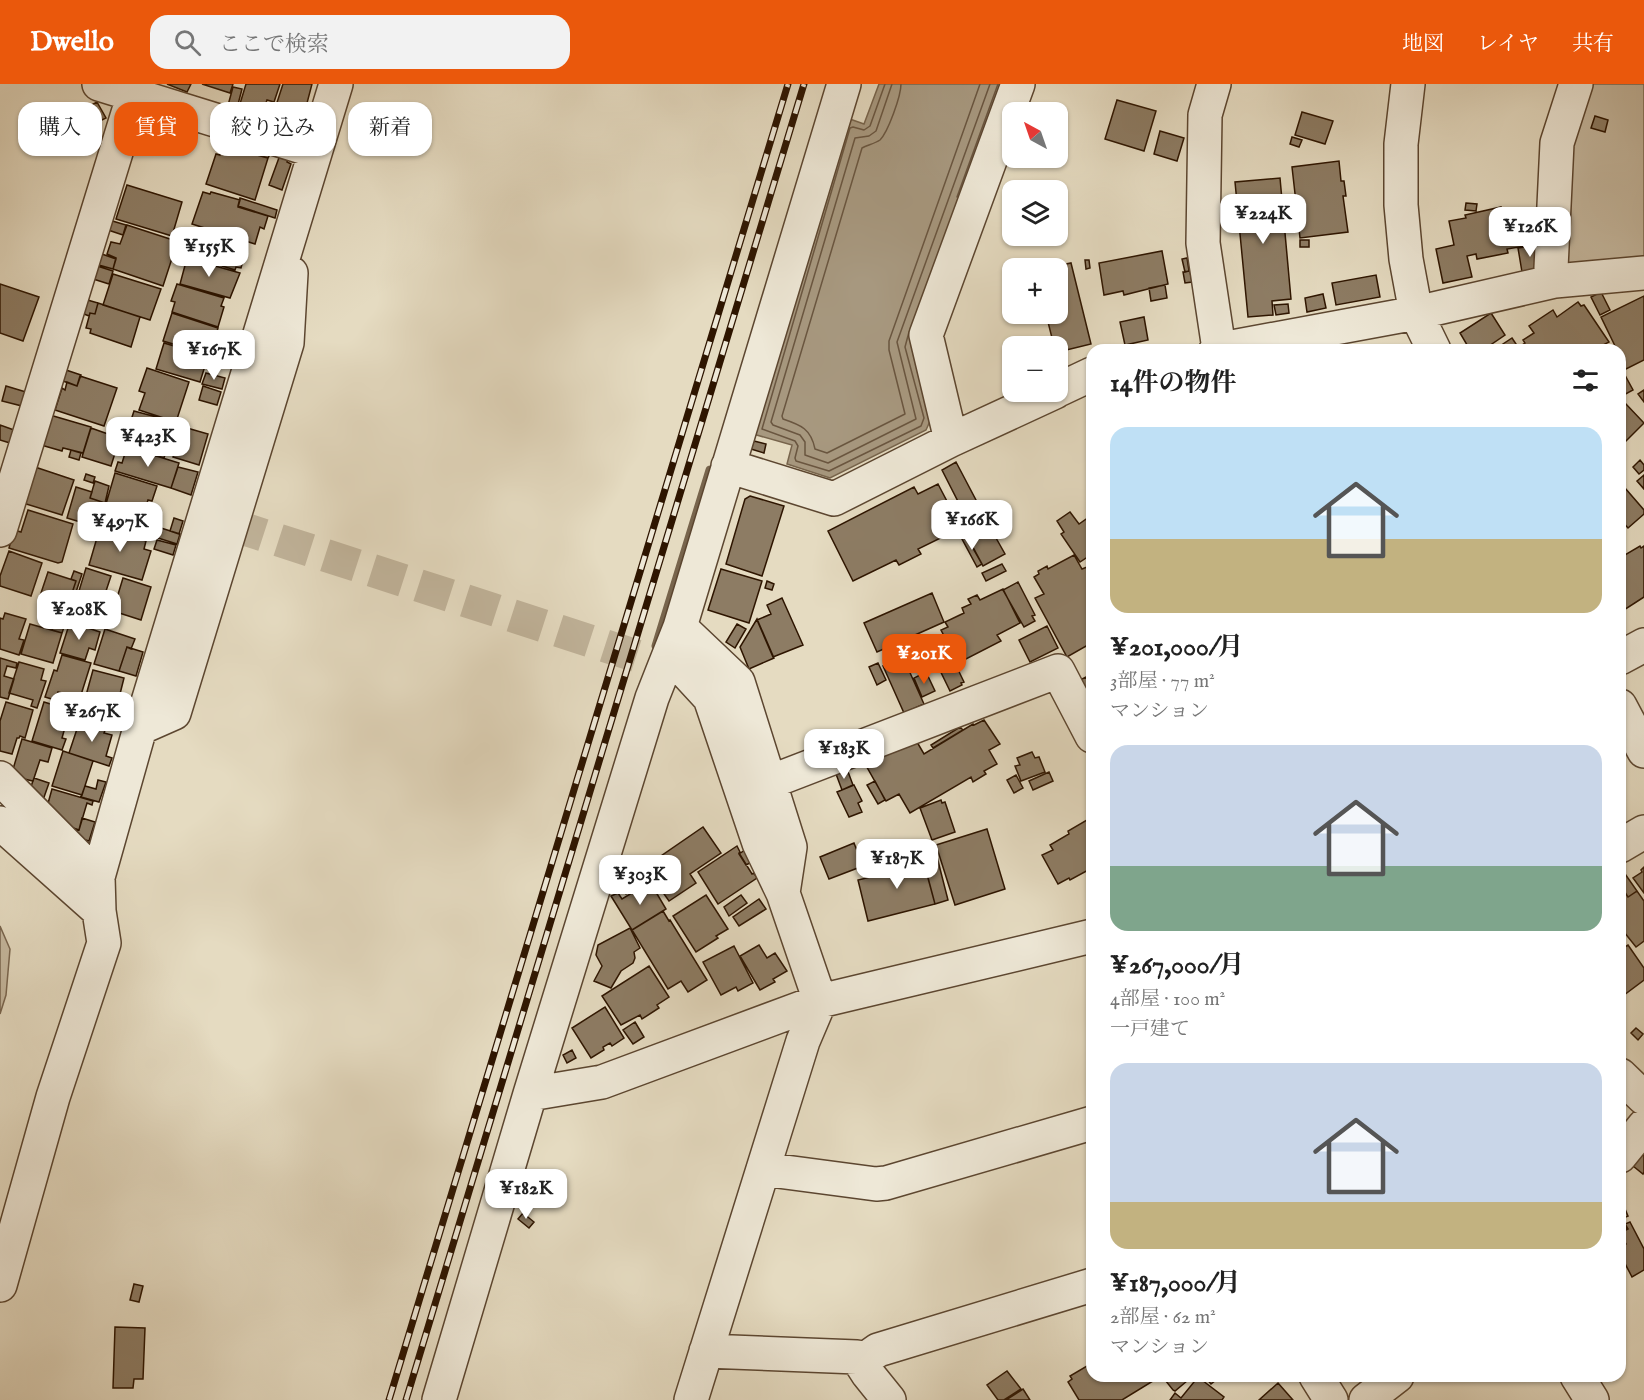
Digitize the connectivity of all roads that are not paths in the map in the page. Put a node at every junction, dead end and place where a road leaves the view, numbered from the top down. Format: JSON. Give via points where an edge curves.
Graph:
{"nodes":[{"id":1,"x":99,"y":84,"type":"edge"},
{"id":2,"x":336,"y":84,"type":"edge"},
{"id":3,"x":843,"y":84,"type":"edge"},
{"id":4,"x":1018,"y":84,"type":"edge"},
{"id":5,"x":1214,"y":84,"type":"edge"},
{"id":6,"x":1408,"y":84,"type":"edge"},
{"id":7,"x":1576,"y":84,"type":"edge"},
{"id":8,"x":135,"y":89,"type":"edge"},
{"id":9,"x":330,"y":102,"type":"edge"},
{"id":10,"x":210,"y":115,"type":"edge"},
{"id":11,"x":313,"y":156,"type":"edge"},
{"id":12,"x":1644,"y":273,"type":"edge"},
{"id":13,"x":1555,"y":281,"type":"junction"},
{"id":14,"x":1416,"y":313,"type":"junction"},
{"id":15,"x":1216,"y":344,"type":"edge"},
{"id":16,"x":1245,"y":344,"type":"edge"},
{"id":17,"x":1431,"y":344,"type":"edge"},
{"id":18,"x":1086,"y":377,"type":"edge"},
{"id":19,"x":1068,"y":385,"type":"edge"},
{"id":20,"x":1032,"y":402,"type":"edge"},
{"id":21,"x":951,"y":440,"type":"junction"},
{"id":22,"x":728,"y":466,"type":"junction"},
{"id":23,"x":0,"y":530,"type":"edge"},
{"id":24,"x":680,"y":627,"type":"junction"},
{"id":25,"x":1644,"y":645,"type":"edge"},
{"id":26,"x":1626,"y":655,"type":"edge"},
{"id":27,"x":686,"y":672,"type":"tunnel mouth"},
{"id":28,"x":1626,"y":717,"type":"edge"},
{"id":29,"x":1086,"y":725,"type":"edge"},
{"id":30,"x":1644,"y":751,"type":"edge"},
{"id":31,"x":0,"y":778,"type":"edge"},
{"id":32,"x":770,"y":782,"type":"junction"},
{"id":33,"x":0,"y":823,"type":"edge"},
{"id":34,"x":1644,"y":832,"type":"edge"},
{"id":35,"x":1626,"y":842,"type":"edge"},
{"id":36,"x":99,"y":877,"type":"junction"},
{"id":37,"x":783,"y":893,"type":"junction"},
{"id":38,"x":99,"y":911,"type":"junction"},
{"id":39,"x":1086,"y":937,"type":"edge"},
{"id":40,"x":820,"y":1001,"type":"junction"},
{"id":41,"x":1626,"y":1081,"type":"edge"},
{"id":42,"x":530,"y":1094,"type":"junction"},
{"id":43,"x":1644,"y":1098,"type":"edge"},
{"id":44,"x":1086,"y":1125,"type":"edge"},
{"id":45,"x":1644,"y":1126,"type":"edge"},
{"id":46,"x":1626,"y":1148,"type":"edge"},
{"id":47,"x":763,"y":1169,"type":"junction"},
{"id":48,"x":0,"y":1285,"type":"edge"},
{"id":49,"x":1086,"y":1287,"type":"edge"},
{"id":50,"x":706,"y":1351,"type":"junction"},
{"id":51,"x":861,"y":1362,"type":"junction"},
{"id":52,"x":1320,"y":1382,"type":"edge"},
{"id":53,"x":1389,"y":1382,"type":"edge"},
{"id":54,"x":1581,"y":1382,"type":"edge"},
{"id":55,"x":439,"y":1400,"type":"edge"},
{"id":56,"x":691,"y":1400,"type":"edge"},
{"id":57,"x":889,"y":1400,"type":"edge"},
{"id":58,"x":1331,"y":1400,"type":"edge"},
{"id":59,"x":1366,"y":1400,"type":"edge"},
{"id":60,"x":1592,"y":1400,"type":"edge"}],
"edges":[{"from":1,"to":8,"type":"street"},
{"from":2,"to":9,"type":"street"},
{"from":3,"to":22,"type":"street"},
{"from":4,"to":21,"type":"street","via":[[926,335]]},
{"from":5,"to":15,"type":"street","via":[[1204,115],[1203,243]]},
{"from":6,"to":14,"type":"street","via":[[1401,144],[1401,206]]},
{"from":7,"to":13,"type":"street","via":[[1557,143],[1551,268]]},
{"from":8,"to":10,"type":"street"},
{"from":8,"to":23,"type":"street"},
{"from":11,"to":36,"type":"street","via":[[140,728]]},
{"from":12,"to":13,"type":"street"},
{"from":13,"to":14,"type":"street"},
{"from":14,"to":16,"type":"street"},
{"from":14,"to":17,"type":"street"},
{"from":18,"to":19,"type":"street"},
{"from":20,"to":21,"type":"street"},
{"from":21,"to":22,"type":"street","via":[[834,499]]},
{"from":22,"to":24,"type":"street"},
{"from":24,"to":32,"type":"street","via":[[738,682]]},
{"from":24,"to":42,"type":"street","via":[[652,698]]},
{"from":25,"to":26,"type":"street"},
{"from":27,"to":37,"type":"street","via":[[710,698],[759,843]]},
{"from":28,"to":30,"type":"street"},
{"from":29,"to":32,"type":"street","via":[[1058,671]]},
{"from":31,"to":36,"type":"street"},
{"from":32,"to":37,"type":"street","via":[[790,847]]},
{"from":33,"to":38,"type":"street"},
{"from":34,"to":35,"type":"street"},
{"from":36,"to":38,"type":"street"},
{"from":37,"to":40,"type":"street"},
{"from":38,"to":48,"type":"street","via":[[104,943],[53,1097]]},
{"from":39,"to":40,"type":"street"},
{"from":40,"to":42,"type":"street","via":[[602,1082]]},
{"from":40,"to":47,"type":"street","via":[[802,1041]]},
{"from":41,"to":43,"type":"street"},
{"from":42,"to":55,"type":"street"},
{"from":44,"to":47,"type":"street","via":[[886,1183]]},
{"from":45,"to":46,"type":"street"},
{"from":47,"to":50,"type":"street"},
{"from":49,"to":51,"type":"street","via":[[878,1350]]},
{"from":50,"to":51,"type":"street","via":[[840,1355],[857,1357]]},
{"from":50,"to":56,"type":"street"},
{"from":51,"to":57,"type":"street"},
{"from":52,"to":58,"type":"street"},
{"from":53,"to":59,"type":"street"},
{"from":54,"to":60,"type":"street"}]}
